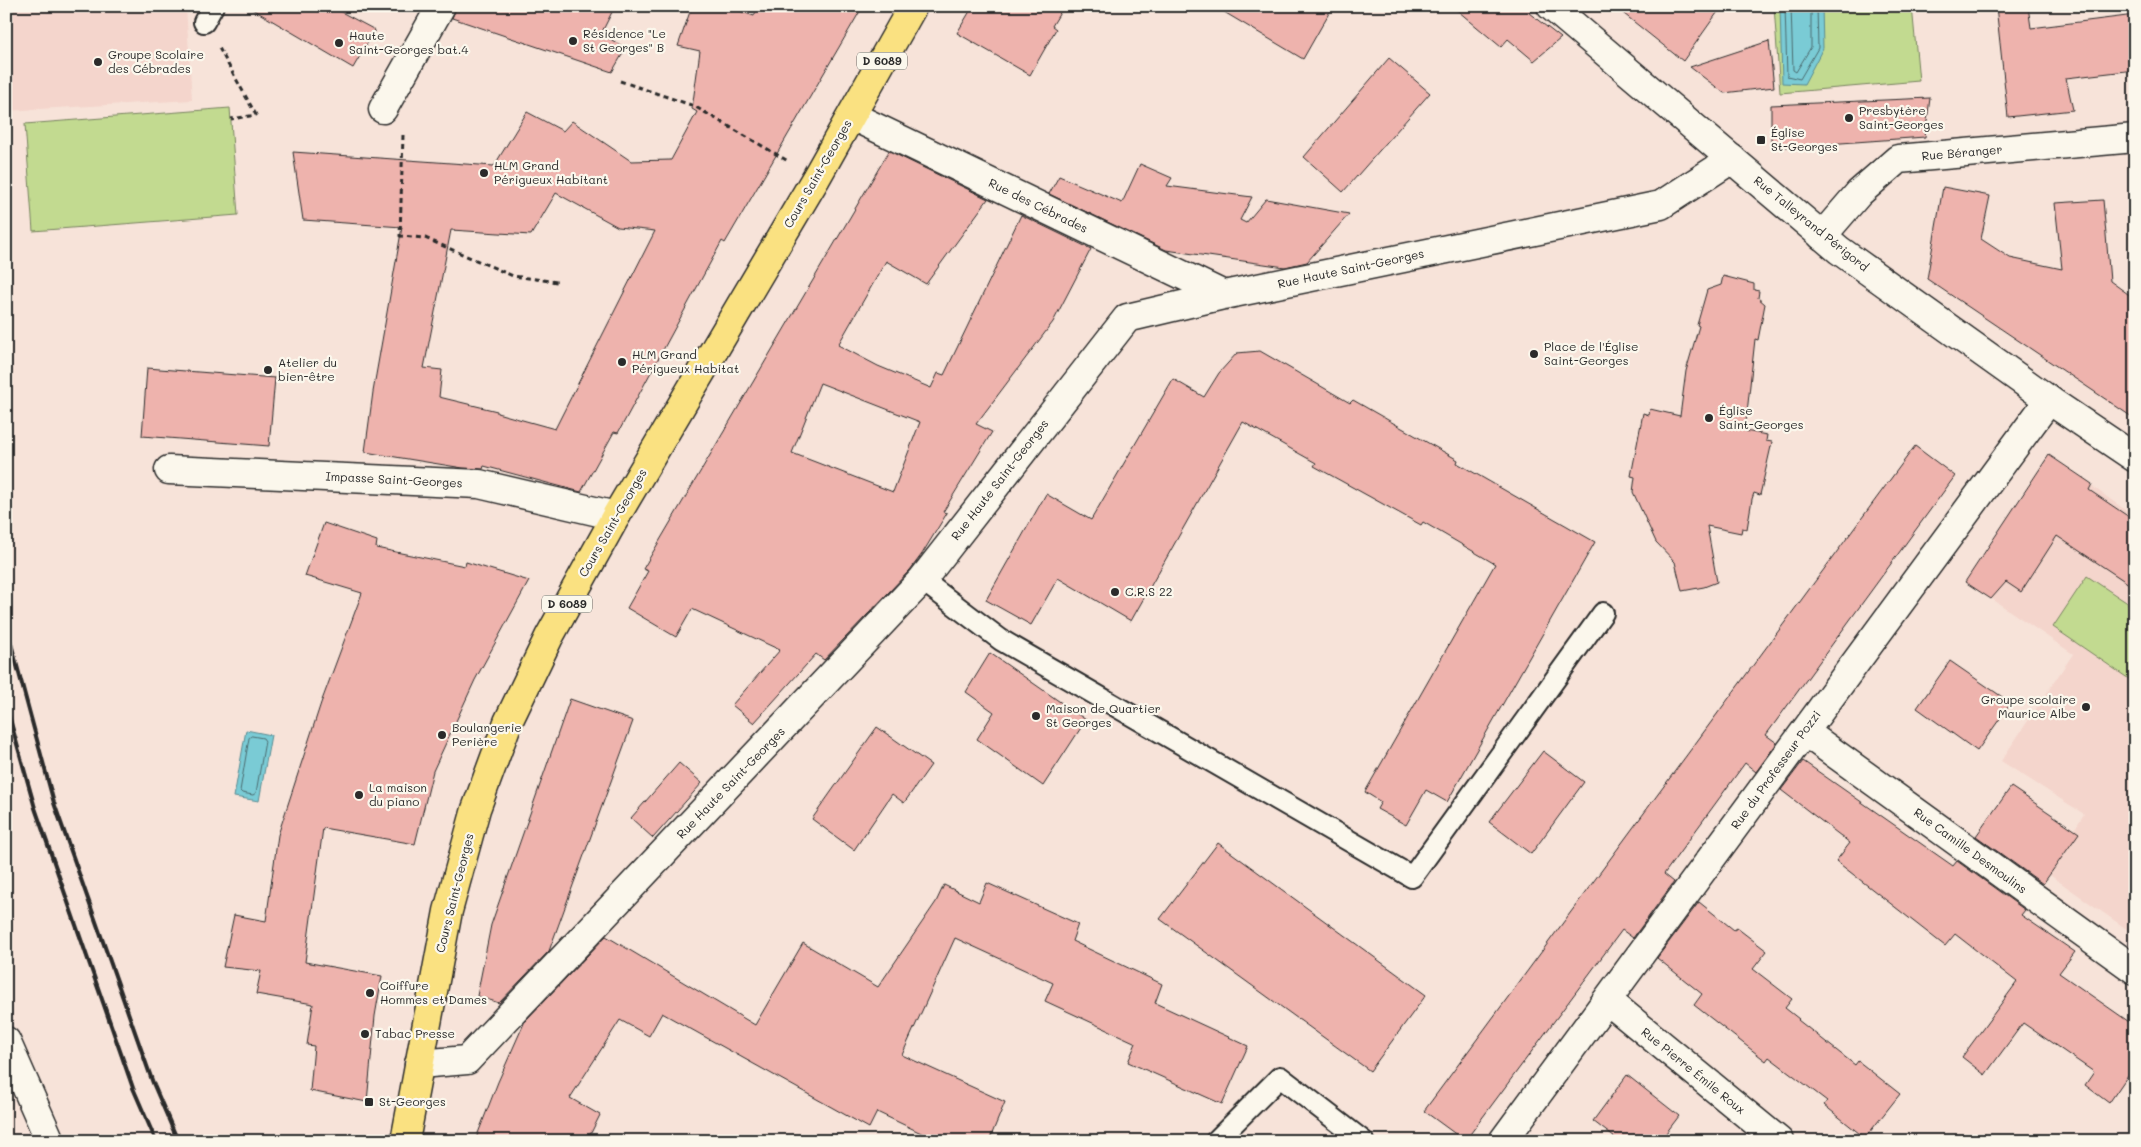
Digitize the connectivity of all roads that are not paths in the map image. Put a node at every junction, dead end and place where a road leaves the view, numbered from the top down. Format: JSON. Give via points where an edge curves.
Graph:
{"nodes":[{"id":1,"x":441,"y":6,"type":"edge"},
{"id":2,"x":913,"y":6,"type":"edge"},
{"id":3,"x":1551,"y":6,"type":"edge"},
{"id":4,"x":383,"y":110,"type":"dead end"},
{"id":5,"x":852,"y":116,"type":"junction"},
{"id":6,"x":2135,"y":138,"type":"edge"},
{"id":7,"x":1732,"y":159,"type":"junction"},
{"id":8,"x":1822,"y":236,"type":"junction"},
{"id":9,"x":1224,"y":295,"type":"junction"},
{"id":10,"x":2049,"y":400,"type":"junction"},
{"id":11,"x":2135,"y":458,"type":"edge"},
{"id":12,"x":169,"y":470,"type":"dead end"},
{"id":13,"x":616,"y":516,"type":"junction"},
{"id":14,"x":922,"y":580,"type":"junction"},
{"id":15,"x":1603,"y":613,"type":"dead end"},
{"id":16,"x":1804,"y":732,"type":"junction"},
{"id":17,"x":2135,"y":970,"type":"edge"},
{"id":18,"x":1607,"y":1000,"type":"junction"},
{"id":19,"x":6,"y":1041,"type":"edge"},
{"id":20,"x":419,"y":1064,"type":"junction"},
{"id":21,"x":50,"y":1141,"type":"edge"},
{"id":22,"x":405,"y":1141,"type":"edge"},
{"id":23,"x":1216,"y":1141,"type":"edge"},
{"id":24,"x":1363,"y":1141,"type":"edge"},
{"id":25,"x":1503,"y":1141,"type":"edge"},
{"id":26,"x":1779,"y":1141,"type":"edge"}],
"edges":[{"from":1,"to":4,"type":"street"},
{"from":2,"to":5,"type":"main road","name":"Cours Saint-Georges","number":"D 6089"},
{"from":3,"to":7,"type":"street","name":"Rue Talleyrand Périgord"},
{"from":5,"to":9,"type":"street","name":"Rue des Cébrades"},
{"from":5,"to":13,"type":"main road","name":"Cours Saint-Georges","number":"D 6089"},
{"from":6,"to":8,"type":"street","name":"Rue Béranger","via":[[1898,159],[1859,193]]},
{"from":7,"to":8,"type":"street","name":"Rue Talleyrand Périgord"},
{"from":7,"to":9,"type":"street","name":"Rue Haute Saint-Georges","via":[[1661,205]]},
{"from":8,"to":10,"type":"street","name":"Rue Talleyrand Périgord"},
{"from":9,"to":14,"type":"street","name":"Rue Haute Saint-Georges","via":[[1127,318]]},
{"from":10,"to":11,"type":"street","name":"Rue Talleyrand Périgord"},
{"from":10,"to":16,"type":"street","name":"Rue du Professeur Pozzi"},
{"from":12,"to":13,"type":"street","name":"Impasse Saint-Georges","via":[[479,484]]},
{"from":13,"to":20,"type":"main road","name":"Cours Saint-Georges","number":"D 6089","via":[[549,637],[508,722],[479,800],[448,911]]},
{"from":14,"to":15,"type":"lane","via":[[1001,640],[1412,877]]},
{"from":14,"to":20,"type":"street","name":"Rue Haute Saint-Georges","via":[[467,1060]]},
{"from":16,"to":17,"type":"street","name":"Rue Camille Desmoulins"},
{"from":16,"to":18,"type":"street","name":"Rue du Professeur Pozzi"},
{"from":18,"to":25,"type":"street","name":"Rue du Professeur Pozzi"},
{"from":18,"to":26,"type":"street","name":"Rue Pierre Émile Roux"},
{"from":19,"to":21,"type":"street"},
{"from":20,"to":22,"type":"main road","name":"Cours Saint-Georges","number":"D 6089"},
{"from":23,"to":24,"type":"lane","via":[[1280,1077]]}]}
